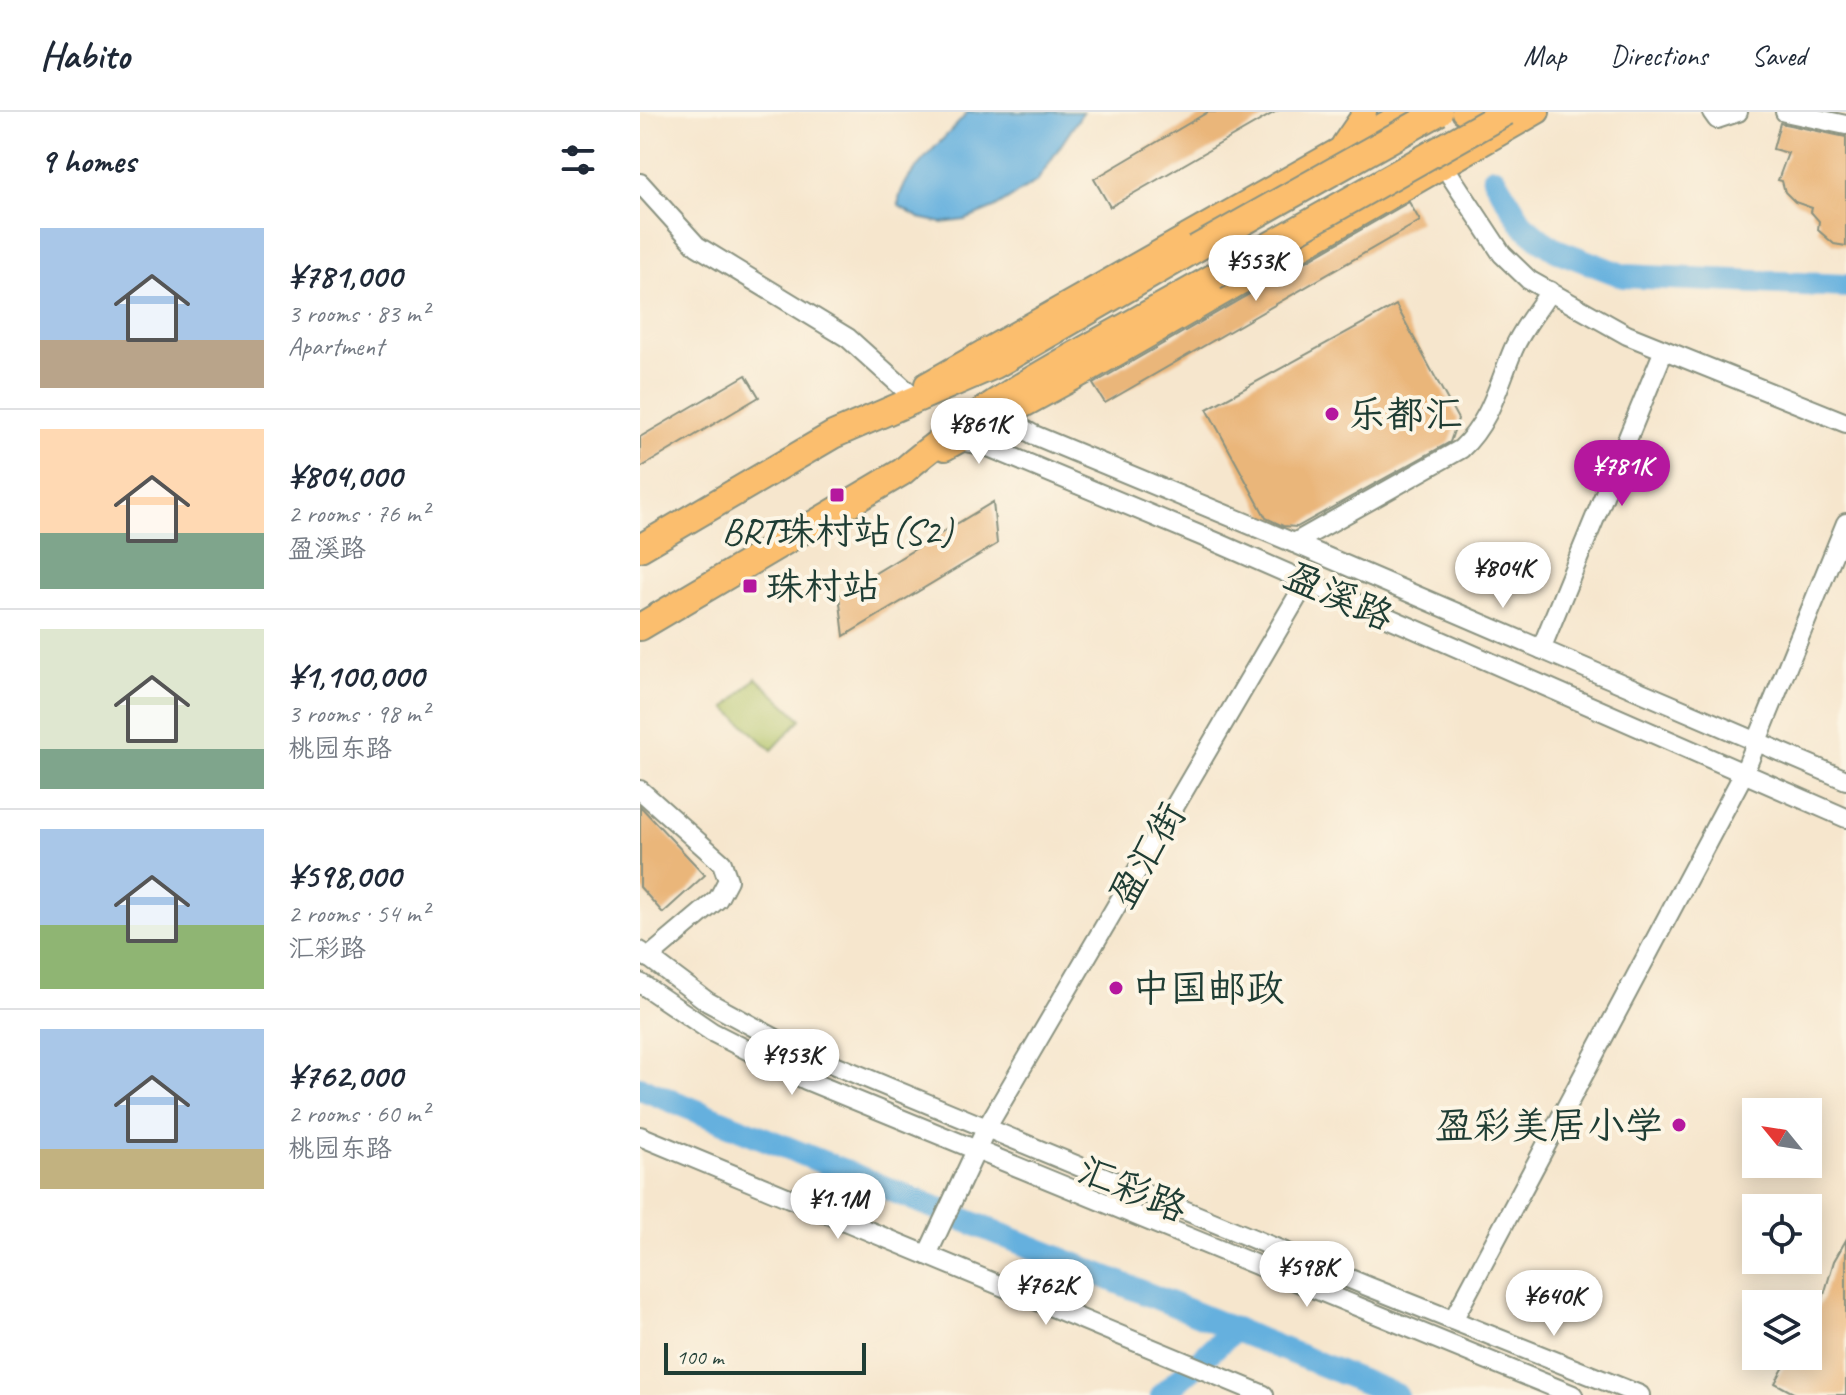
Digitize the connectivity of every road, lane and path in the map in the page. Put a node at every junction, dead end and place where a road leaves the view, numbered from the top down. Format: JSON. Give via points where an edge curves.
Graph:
{"nodes":[{"id":1,"x":1365,"y":112,"type":"edge"},
{"id":2,"x":1405,"y":112,"type":"edge"},
{"id":3,"x":1439,"y":112,"type":"edge"},
{"id":4,"x":1463,"y":112,"type":"edge"},
{"id":5,"x":1491,"y":112,"type":"edge"},
{"id":6,"x":1538,"y":112,"type":"edge"},
{"id":7,"x":1712,"y":112,"type":"edge"},
{"id":8,"x":1738,"y":112,"type":"edge"},
{"id":9,"x":1785,"y":112,"type":"edge"},
{"id":10,"x":1502,"y":123,"type":"edge"},
{"id":11,"x":1846,"y":125,"type":"edge"},
{"id":12,"x":1338,"y":150,"type":"junction"},
{"id":13,"x":1444,"y":166,"type":"junction"},
{"id":14,"x":1307,"y":168,"type":"junction"},
{"id":15,"x":640,"y":183,"type":"edge"},
{"id":16,"x":1335,"y":229,"type":"junction"},
{"id":17,"x":1550,"y":291,"type":"junction"},
{"id":18,"x":1664,"y":350,"type":"junction"},
{"id":19,"x":910,"y":394,"type":"junction"},
{"id":20,"x":1011,"y":414,"type":"junction"},
{"id":21,"x":1846,"y":423,"type":"edge"},
{"id":22,"x":856,"y":425,"type":"junction"},
{"id":23,"x":1028,"y":431,"type":"junction"},
{"id":24,"x":960,"y":441,"type":"junction"},
{"id":25,"x":1009,"y":455,"type":"junction"},
{"id":26,"x":902,"y":472,"type":"junction"},
{"id":27,"x":1846,"y":523,"type":"edge"},
{"id":28,"x":1294,"y":543,"type":"junction"},
{"id":29,"x":640,"y":548,"type":"edge"},
{"id":30,"x":1306,"y":582,"type":"junction"},
{"id":31,"x":640,"y":627,"type":"edge"},
{"id":32,"x":1541,"y":649,"type":"junction"},
{"id":33,"x":1758,"y":741,"type":"junction"},
{"id":34,"x":1744,"y":773,"type":"junction"},
{"id":35,"x":1846,"y":780,"type":"edge"},
{"id":36,"x":640,"y":790,"type":"edge"},
{"id":37,"x":1846,"y":818,"type":"edge"},
{"id":38,"x":644,"y":954,"type":"edge"},
{"id":39,"x":640,"y":983,"type":"edge"},
{"id":40,"x":937,"y":1107,"type":"junction"},
{"id":41,"x":987,"y":1127,"type":"junction"},
{"id":42,"x":928,"y":1130,"type":"junction"},
{"id":43,"x":640,"y":1136,"type":"edge"},
{"id":44,"x":977,"y":1150,"type":"junction"},
{"id":45,"x":927,"y":1255,"type":"junction"},
{"id":46,"x":1304,"y":1260,"type":"junction"},
{"id":47,"x":1343,"y":1276,"type":"junction"},
{"id":48,"x":1295,"y":1282,"type":"junction"},
{"id":49,"x":1334,"y":1297,"type":"junction"},
{"id":50,"x":1453,"y":1320,"type":"junction"},
{"id":51,"x":1264,"y":1395,"type":"edge"},
{"id":52,"x":1573,"y":1395,"type":"edge"},
{"id":53,"x":1640,"y":1395,"type":"edge"}],
"edges":[{"from":1,"to":12,"type":"main road"},
{"from":2,"to":12,"type":"main road"},
{"from":3,"to":22,"type":"highway","bridge":true,"via":[[995,365]]},
{"from":4,"to":10,"type":"main road"},
{"from":5,"to":10,"type":"main road"},
{"from":6,"to":10,"type":"main road"},
{"from":7,"to":8,"type":"street","via":[[1717,119]]},
{"from":9,"to":11,"type":"street"},
{"from":10,"to":13,"type":"main road"},
{"from":10,"to":26,"type":"highway","bridge":true,"via":[[995,401]]},
{"from":12,"to":14,"type":"main road"},
{"from":13,"to":16,"type":"main road"},
{"from":13,"to":17,"type":"street","via":[[1502,254],[1529,280]]},
{"from":14,"to":16,"type":"main road","via":[[1336,173],[1346,184],[1349,202]]},
{"from":14,"to":19,"type":"main road"},
{"from":15,"to":19,"type":"street","via":[[697,246],[848,338]]},
{"from":16,"to":20,"type":"main road"},
{"from":17,"to":18,"type":"street"},
{"from":17,"to":28,"type":"street","via":[[1515,347],[1477,434],[1461,449]]},
{"from":18,"to":21,"type":"street"},
{"from":18,"to":32,"type":"street"},
{"from":19,"to":22,"type":"main road"},
{"from":20,"to":23,"type":"street","name":"盈溪路"},
{"from":20,"to":24,"type":"main road"},
{"from":22,"to":29,"type":"highway"},
{"from":23,"to":25,"type":"street"},
{"from":23,"to":28,"type":"street","name":"盈溪路"},
{"from":24,"to":25,"type":"street","name":"盈溪路"},
{"from":24,"to":26,"type":"main road"},
{"from":25,"to":30,"type":"street","name":"盈溪路"},
{"from":26,"to":31,"type":"highway"},
{"from":27,"to":33,"type":"street"},
{"from":28,"to":32,"type":"street","name":"盈溪路"},
{"from":30,"to":34,"type":"street","name":"盈溪路"},
{"from":30,"to":41,"type":"street","name":"盈汇街"},
{"from":32,"to":33,"type":"street","name":"盈溪路"},
{"from":33,"to":34,"type":"street"},
{"from":33,"to":35,"type":"street","name":"盈溪路"},
{"from":34,"to":37,"type":"street","name":"盈溪路"},
{"from":34,"to":50,"type":"street"},
{"from":36,"to":38,"type":"street","via":[[722,863],[728,880],[718,899]]},
{"from":38,"to":40,"type":"street","name":"汇彩路","via":[[757,1030]]},
{"from":39,"to":42,"type":"street","name":"汇彩路","via":[[737,1047]]},
{"from":40,"to":41,"type":"street","name":"汇彩路"},
{"from":40,"to":42,"type":"street"},
{"from":41,"to":44,"type":"street","name":"盈汇街"},
{"from":41,"to":46,"type":"street","name":"汇彩路"},
{"from":42,"to":44,"type":"street","name":"汇彩路"},
{"from":43,"to":45,"type":"street"},
{"from":44,"to":45,"type":"street","name":"盈汇街"},
{"from":44,"to":48,"type":"street","name":"汇彩路"},
{"from":45,"to":51,"type":"street"},
{"from":46,"to":47,"type":"street","name":"汇彩路"},
{"from":46,"to":48,"type":"street"},
{"from":47,"to":49,"type":"street"},
{"from":47,"to":50,"type":"street","name":"汇彩路"},
{"from":48,"to":49,"type":"street","name":"汇彩路"},
{"from":49,"to":52,"type":"street","name":"汇彩路"},
{"from":50,"to":53,"type":"street","name":"汇彩路"}]}
